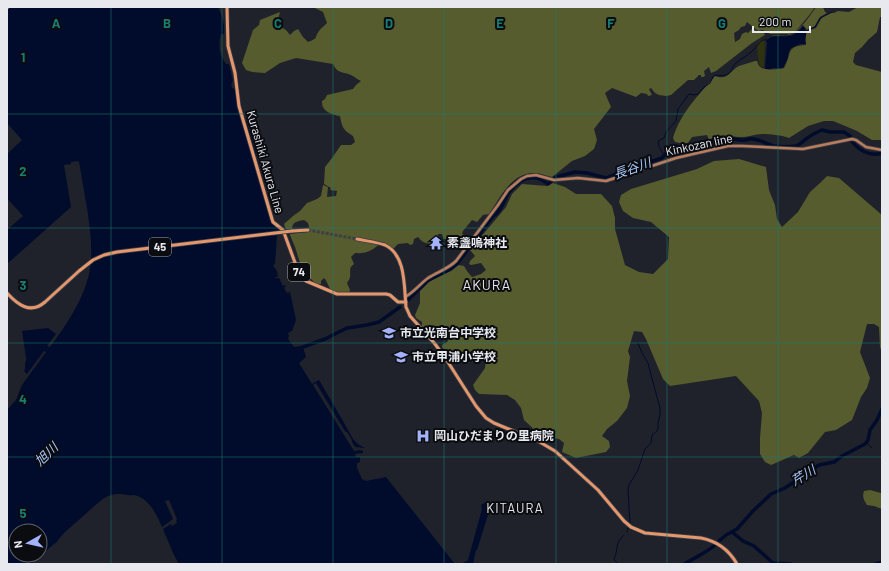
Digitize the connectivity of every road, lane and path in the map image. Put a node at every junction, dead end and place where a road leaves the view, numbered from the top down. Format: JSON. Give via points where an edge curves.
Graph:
{"nodes":[{"id":1,"x":227,"y":7,"type":"edge"},
{"id":2,"x":882,"y":150,"type":"edge"},
{"id":3,"x":308,"y":230,"type":"tunnel mouth"},
{"id":4,"x":357,"y":239,"type":"tunnel mouth"},
{"id":5,"x":7,"y":290,"type":"edge"},
{"id":6,"x":7,"y":293,"type":"edge"},
{"id":7,"x":405,"y":297,"type":"junction"},
{"id":8,"x":45,"y":302,"type":"junction"},
{"id":9,"x":406,"y":302,"type":"junction"},
{"id":10,"x":737,"y":564,"type":"edge"}],
"edges":[{"from":1,"to":9,"type":"main road","name":"Kurashiki Akura Line","number":"74","via":[[228,46],[236,76],[240,108],[272,219],[283,230],[300,274],[306,281],[337,294],[386,294],[398,302]]},
{"from":2,"to":7,"type":"main road","name":"Kinkozan line","via":[[866,147],[852,139],[803,150],[732,146],[676,158],[606,181],[527,176],[508,190],[451,266],[427,278]]},
{"from":3,"to":8,"type":"main road","number":"45","bridge":true,"via":[[104,255],[88,264]]},
{"from":4,"to":7,"type":"main road","via":[[383,245],[397,255],[402,270]]},
{"from":5,"to":8,"type":"main road","via":[[22,304],[34,306]]},
{"from":6,"to":8,"type":"main road","number":"45","via":[[18,304],[29,308]]},
{"from":7,"to":9,"type":"main road"},
{"from":9,"to":10,"type":"main road","via":[[410,316],[435,344],[486,418],[555,451],[598,490],[632,527],[645,533],[712,541],[727,551]]}]}
